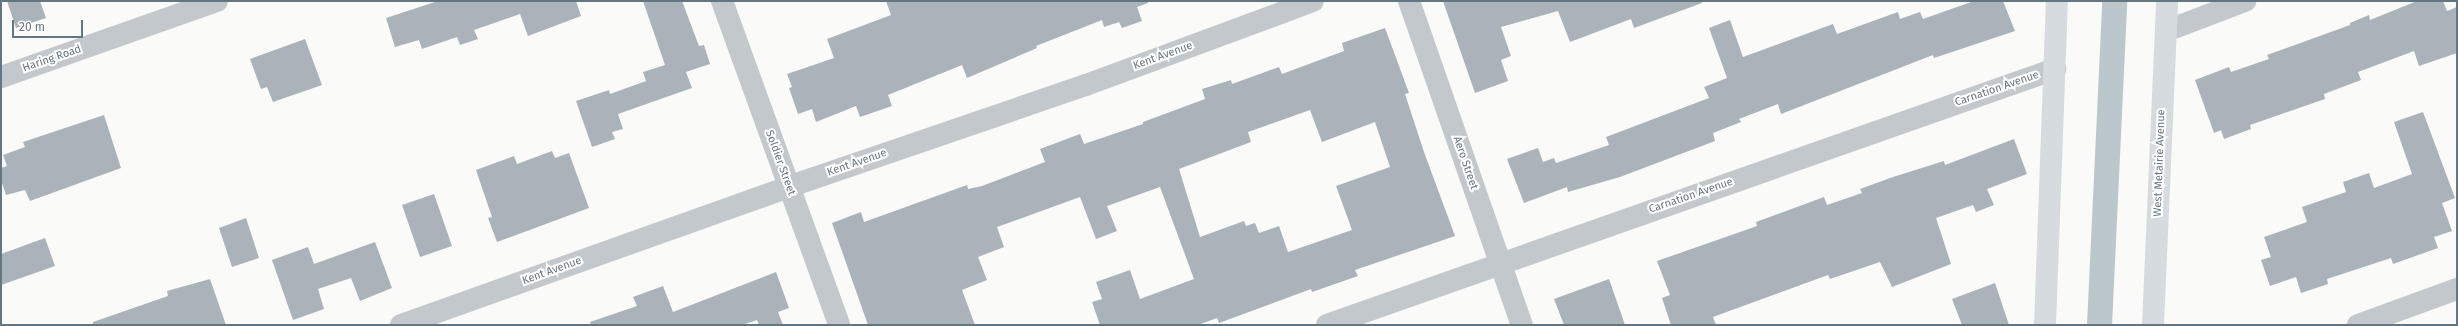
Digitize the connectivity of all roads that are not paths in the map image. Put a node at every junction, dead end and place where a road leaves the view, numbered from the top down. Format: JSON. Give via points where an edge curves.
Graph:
{"nodes":[{"id":1,"x":217,"y":1,"type":"edge"},
{"id":2,"x":722,"y":1,"type":"edge"},
{"id":3,"x":1313,"y":1,"type":"edge"},
{"id":4,"x":1409,"y":1,"type":"edge"},
{"id":5,"x":2057,"y":1,"type":"edge"},
{"id":6,"x":2167,"y":1,"type":"edge"},
{"id":7,"x":2245,"y":1,"type":"edge"},
{"id":8,"x":2166,"y":31,"type":"junction"},
{"id":9,"x":2055,"y":69,"type":"junction"},
{"id":10,"x":1,"y":77,"type":"edge"},
{"id":11,"x":788,"y":186,"type":"junction"},
{"id":12,"x":1500,"y":263,"type":"junction"},
{"id":13,"x":2457,"y":290,"type":"edge"},
{"id":14,"x":2046,"y":299,"type":"junction"},
{"id":15,"x":2154,"y":302,"type":"junction"},
{"id":16,"x":401,"y":325,"type":"edge"},
{"id":17,"x":839,"y":325,"type":"edge"},
{"id":18,"x":1327,"y":325,"type":"edge"},
{"id":19,"x":1522,"y":325,"type":"edge"},
{"id":20,"x":2045,"y":325,"type":"edge"},
{"id":21,"x":2055,"y":325,"type":"edge"},
{"id":22,"x":2147,"y":325,"type":"edge"},
{"id":23,"x":2153,"y":325,"type":"edge"},
{"id":24,"x":2360,"y":325,"type":"edge"}],
"edges":[{"from":1,"to":10,"type":"street","name":"Haring Road"},
{"from":2,"to":11,"type":"street","name":"Soldier Street"},
{"from":3,"to":11,"type":"street","name":"Kent Avenue","via":[[1086,85]]},
{"from":4,"to":12,"type":"street","name":"Aero Street"},
{"from":5,"to":9,"type":"main road"},
{"from":6,"to":8,"type":"main road","name":"West Metairie Avenue"},
{"from":7,"to":8,"type":"street"},
{"from":8,"to":15,"type":"main road","name":"West Metairie Avenue"},
{"from":9,"to":12,"type":"street","name":"Carnation Avenue"},
{"from":9,"to":14,"type":"main road"},
{"from":11,"to":16,"type":"street","name":"Kent Avenue"},
{"from":11,"to":17,"type":"street","name":"Soldier Street"},
{"from":12,"to":18,"type":"street","name":"Carnation Avenue"},
{"from":12,"to":19,"type":"street","name":"Aero Street"},
{"from":13,"to":24,"type":"street"},
{"from":14,"to":20,"type":"main road"},
{"from":14,"to":21,"type":"main road"},
{"from":15,"to":22,"type":"main road"},
{"from":15,"to":23,"type":"main road","name":"West Metairie Avenue"}]}
